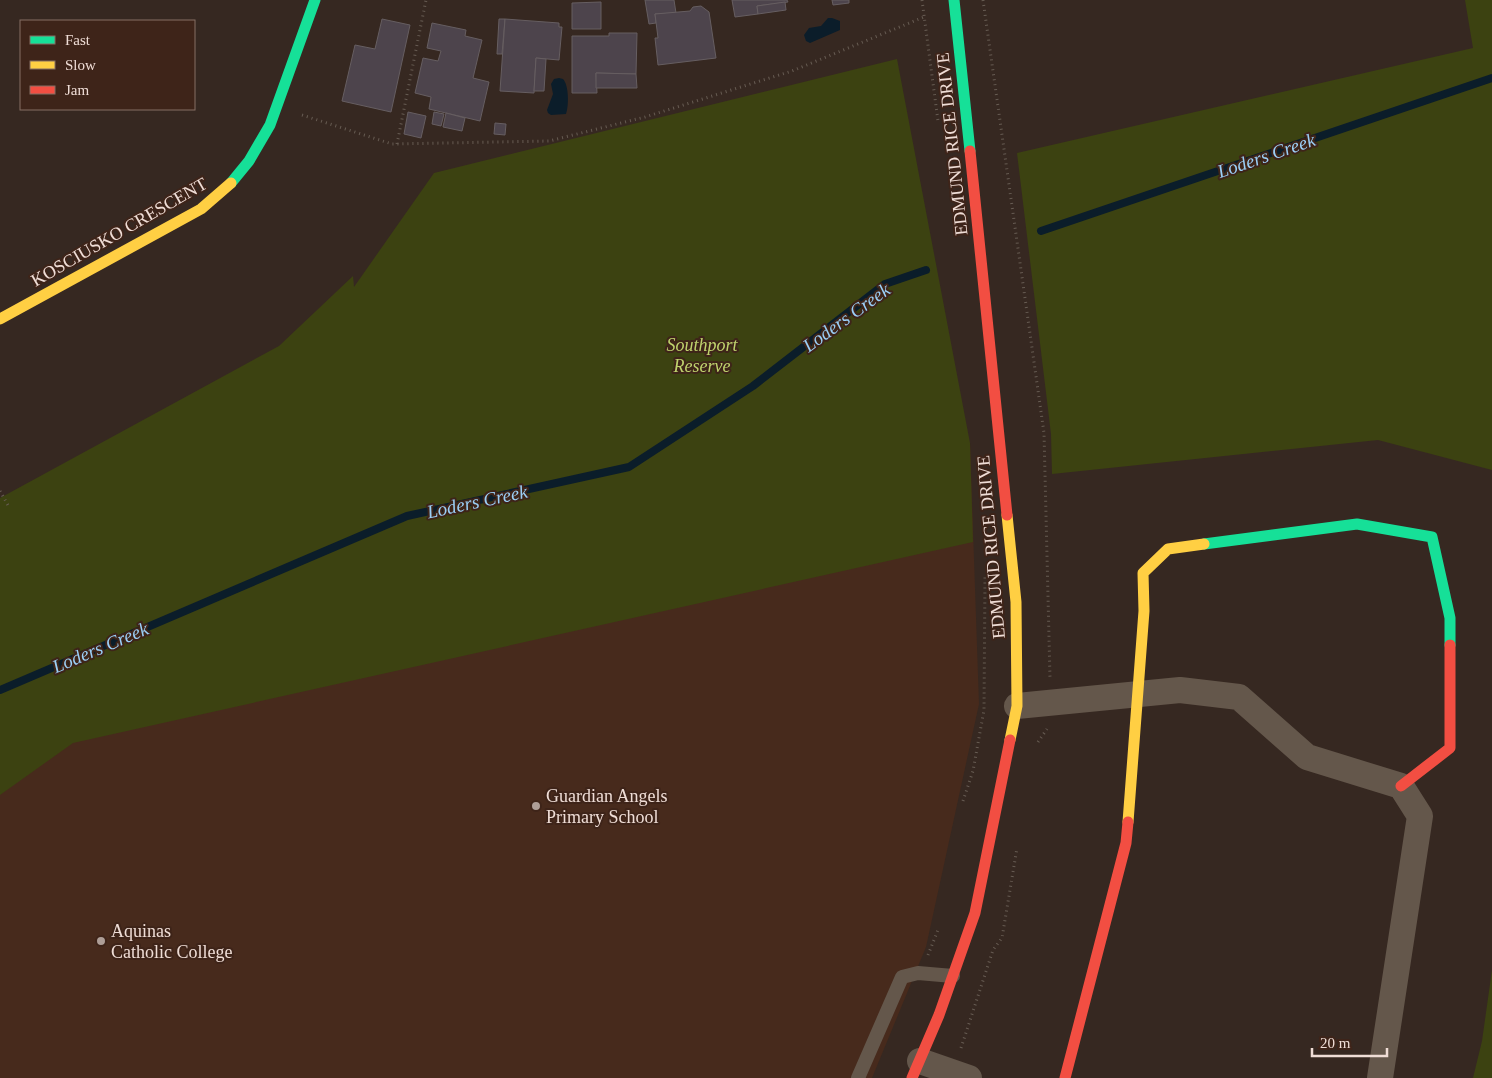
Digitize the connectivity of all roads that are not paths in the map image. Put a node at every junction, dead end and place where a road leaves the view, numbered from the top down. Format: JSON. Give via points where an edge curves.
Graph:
{"nodes":[{"id":1,"x":315,"y":0,"type":"edge"},
{"id":2,"x":954,"y":0,"type":"edge"},
{"id":3,"x":0,"y":319,"type":"edge"},
{"id":4,"x":1137,"y":695,"type":"junction"},
{"id":5,"x":1017,"y":706,"type":"junction"},
{"id":6,"x":1400,"y":786,"type":"junction"},
{"id":7,"x":953,"y":976,"type":"junction"},
{"id":8,"x":916,"y":1070,"type":"edge"},
{"id":9,"x":858,"y":1078,"type":"edge"},
{"id":10,"x":969,"y":1078,"type":"edge"},
{"id":11,"x":1065,"y":1078,"type":"edge"},
{"id":12,"x":1380,"y":1078,"type":"edge"}],
"edges":[{"from":1,"to":3,"type":"street","name":"KOSCIUSKO CRESCENT","via":[[278,107],[261,145],[245,169],[222,193],[201,209]]},
{"from":2,"to":5,"type":"street","name":"EDMUND RICE DRIVE","via":[[1016,602]]},
{"from":4,"to":5,"type":"street"},
{"from":4,"to":6,"type":"street","via":[[1180,690],[1240,697],[1307,757]]},
{"from":4,"to":6,"type":"street","via":[[1144,611],[1143,573],[1168,549],[1357,524],[1432,537],[1450,618],[1450,748]]},
{"from":4,"to":11,"type":"street","via":[[1126,843]]},
{"from":5,"to":7,"type":"street","name":"EDMUND RICE DRIVE","via":[[975,914]]},
{"from":6,"to":12,"type":"street","via":[[1420,816]]},
{"from":7,"to":8,"type":"street","name":"EDMUND RICE DRIVE"},
{"from":7,"to":9,"type":"lane","via":[[918,973],[902,977]]},
{"from":8,"to":10,"type":"street"}]}
